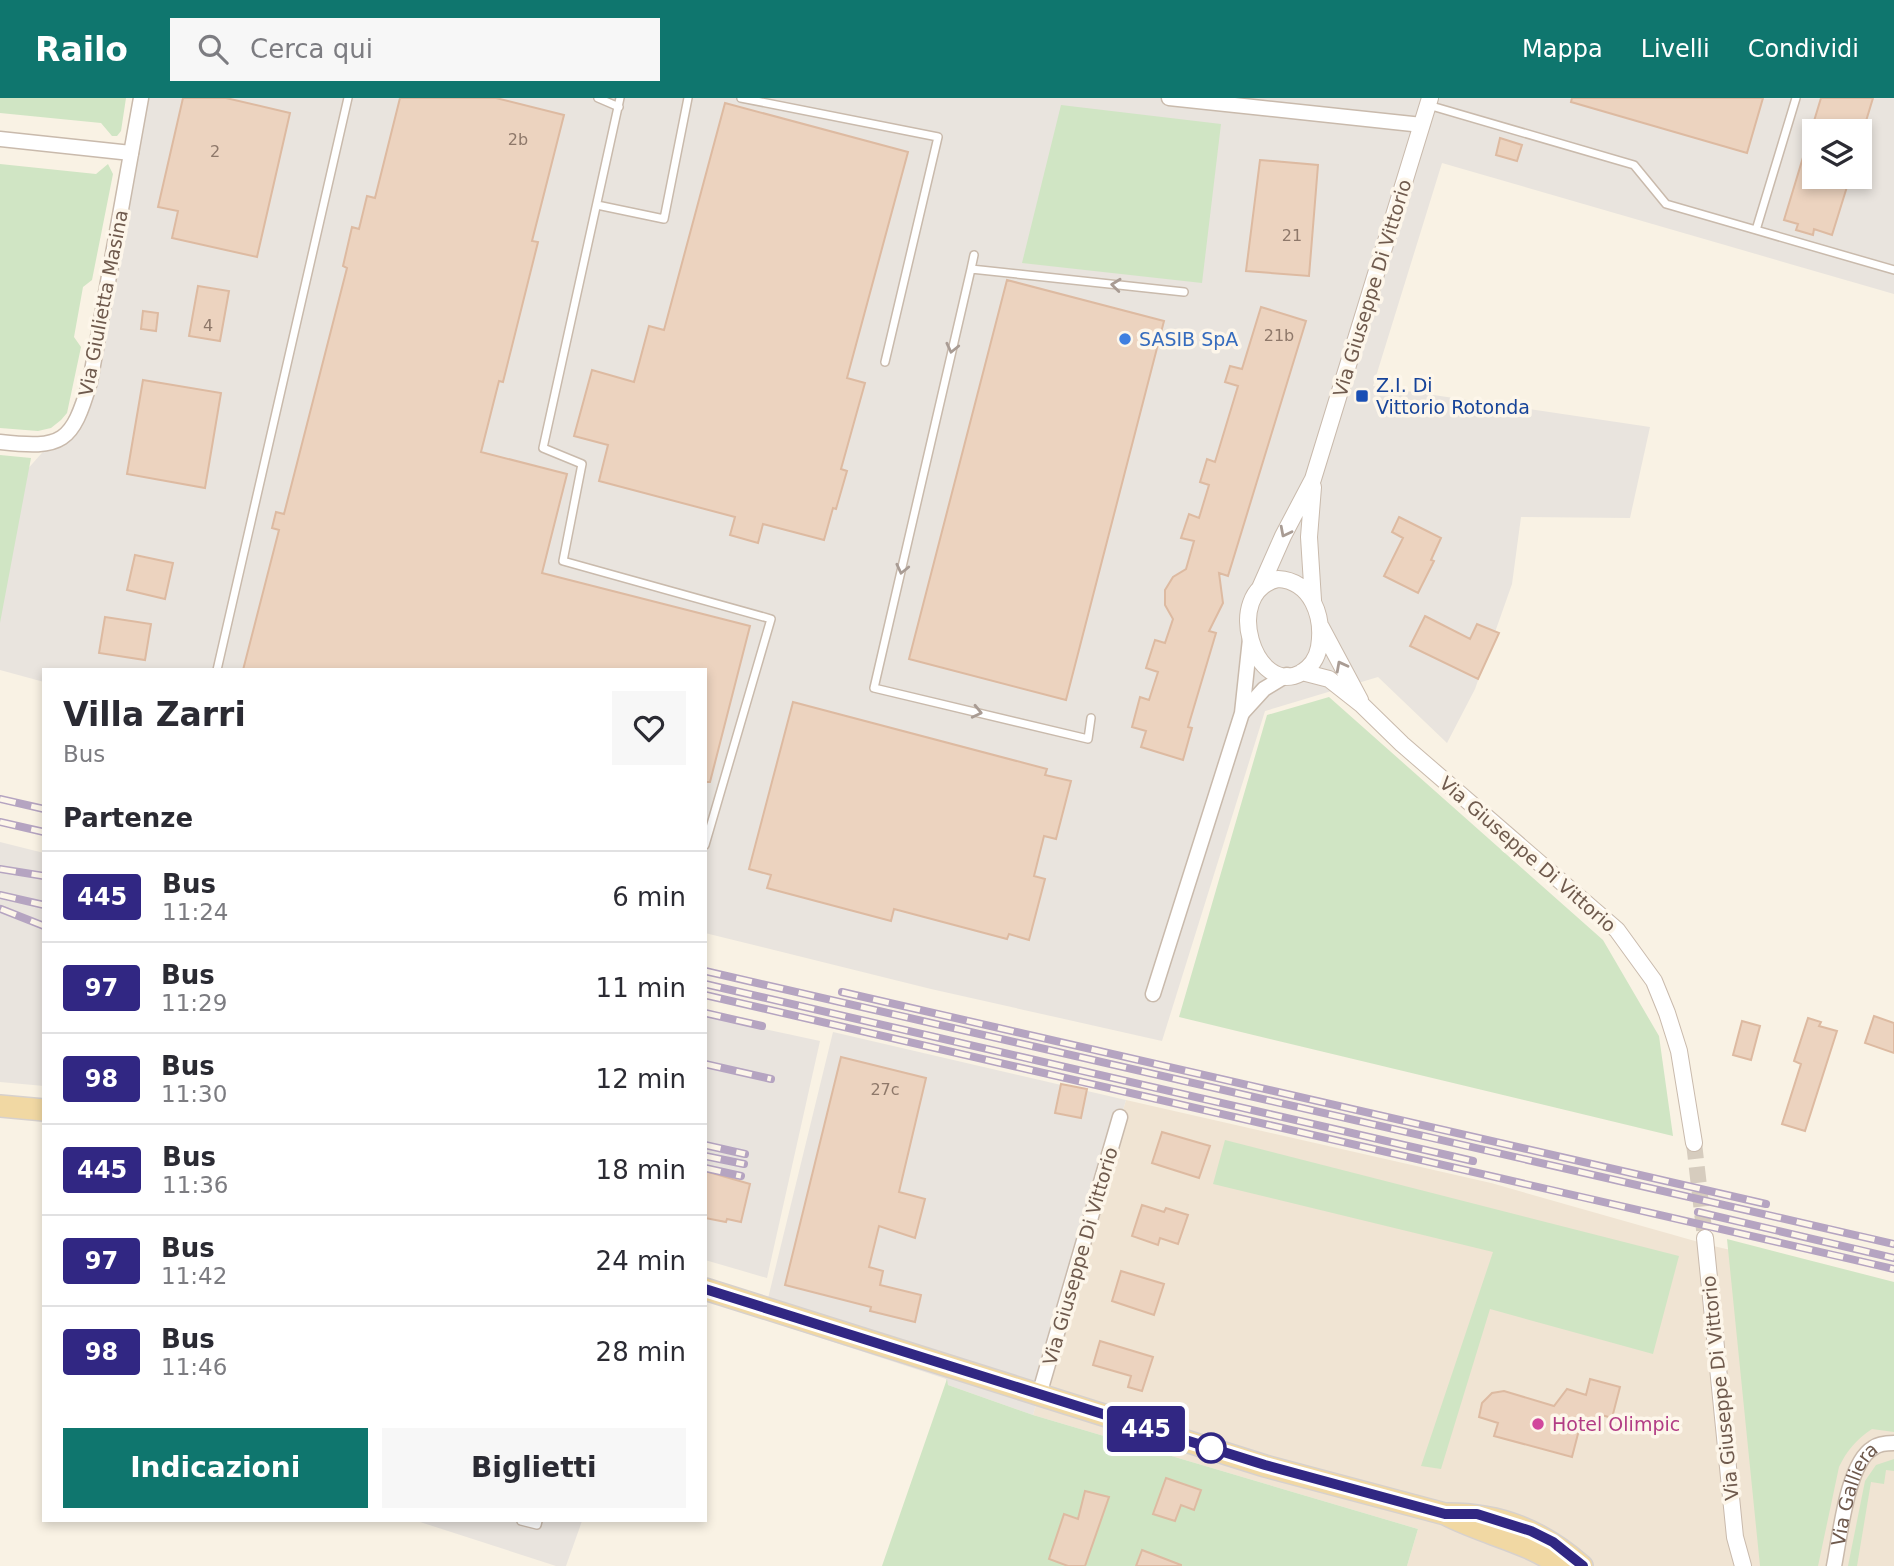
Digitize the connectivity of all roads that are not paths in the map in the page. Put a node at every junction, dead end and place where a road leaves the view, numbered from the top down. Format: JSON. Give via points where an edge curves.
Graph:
{"nodes":[{"id":1,"x":141,"y":98,"type":"edge"},
{"id":2,"x":348,"y":98,"type":"edge"},
{"id":3,"x":598,"y":98,"type":"edge"},
{"id":4,"x":688,"y":98,"type":"edge"},
{"id":5,"x":741,"y":98,"type":"edge"},
{"id":6,"x":1169,"y":98,"type":"edge"},
{"id":7,"x":1796,"y":98,"type":"edge"},
{"id":8,"x":1205,"y":100,"type":"edge"},
{"id":9,"x":619,"y":102,"type":"edge"},
{"id":10,"x":1429,"y":102,"type":"edge"},
{"id":11,"x":1422,"y":125,"type":"junction"},
{"id":12,"x":0,"y":139,"type":"edge"},
{"id":13,"x":131,"y":153,"type":"junction"},
{"id":14,"x":597,"y":205,"type":"junction"},
{"id":15,"x":1756,"y":230,"type":"junction"},
{"id":16,"x":974,"y":255,"type":"dead end"},
{"id":17,"x":971,"y":269,"type":"junction"},
{"id":18,"x":1894,"y":270,"type":"edge"},
{"id":19,"x":1184,"y":292,"type":"dead end"},
{"id":20,"x":885,"y":362,"type":"dead end"},
{"id":21,"x":0,"y":442,"type":"edge"},
{"id":22,"x":1313,"y":478,"type":"junction"},
{"id":23,"x":1260,"y":588,"type":"junction"},
{"id":24,"x":1312,"y":600,"type":"junction"},
{"id":25,"x":1320,"y":626,"type":"junction"},
{"id":26,"x":1250,"y":639,"type":"junction"},
{"id":27,"x":217,"y":668,"type":"edge"},
{"id":28,"x":1295,"y":674,"type":"junction"},
{"id":29,"x":1363,"y":705,"type":"junction"},
{"id":30,"x":1242,"y":713,"type":"junction"},
{"id":31,"x":1091,"y":719,"type":"dead end"},
{"id":32,"x":707,"y":838,"type":"edge"},
{"id":33,"x":1153,"y":994,"type":"dead end"},
{"id":34,"x":0,"y":1106,"type":"edge"},
{"id":35,"x":42,"y":1110,"type":"edge"},
{"id":36,"x":1120,"y":1117,"type":"dead end"},
{"id":37,"x":1693,"y":1143,"type":"tunnel mouth"},
{"id":38,"x":1705,"y":1238,"type":"tunnel mouth"},
{"id":39,"x":707,"y":1290,"type":"edge"},
{"id":40,"x":1039,"y":1395,"type":"junction"},
{"id":41,"x":1894,"y":1443,"type":"edge"},
{"id":42,"x":1445,"y":1514,"type":"junction"},
{"id":43,"x":1735,"y":1537,"type":"junction"},
{"id":44,"x":1561,"y":1566,"type":"edge"},
{"id":45,"x":1583,"y":1566,"type":"edge"},
{"id":46,"x":1731,"y":1566,"type":"edge"},
{"id":47,"x":1743,"y":1566,"type":"edge"},
{"id":48,"x":1834,"y":1566,"type":"edge"}],
"edges":[{"from":1,"to":13,"type":"street","name":"Via Giulietta Masina"},
{"from":2,"to":27,"type":"lane"},
{"from":3,"to":9,"type":"lane"},
{"from":4,"to":14,"type":"lane","via":[[664,219]]},
{"from":5,"to":20,"type":"lane","via":[[938,137]]},
{"from":6,"to":8,"type":"street"},
{"from":7,"to":15,"type":"lane"},
{"from":8,"to":11,"type":"street"},
{"from":9,"to":14,"type":"lane"},
{"from":10,"to":11,"type":"street","name":"Via Giuseppe Di Vittorio"},
{"from":10,"to":15,"type":"lane","via":[[1634,165],[1666,204]]},
{"from":11,"to":22,"type":"street","name":"Via Giuseppe Di Vittorio"},
{"from":12,"to":13,"type":"street"},
{"from":13,"to":21,"type":"street","name":"Via Giulietta Masina","via":[[90,382],[80,414],[69,434],[48,445]]},
{"from":14,"to":32,"type":"lane","via":[[543,449],[582,464],[563,561],[771,619]]},
{"from":15,"to":18,"type":"lane"},
{"from":16,"to":17,"type":"lane"},
{"from":19,"to":17,"type":"lane","one_way":true},
{"from":17,"to":31,"type":"lane","one_way":true,"via":[[874,688],[1088,738]]},
{"from":22,"to":23,"type":"street","name":"Via Giuseppe Di Vittorio","one_way":true},
{"from":22,"to":24,"type":"street","name":"Via Giuseppe Di Vittorio","via":[[1308,537]]},
{"from":23,"to":24,"type":"street","via":[[1270,581],[1286,580],[1299,584]]},
{"from":23,"to":26,"type":"street","name":"Via Giuseppe Di Vittorio","via":[[1251,602]]},
{"from":24,"to":25,"type":"street","name":"Via Giuseppe Di Vittorio"},
{"from":25,"to":28,"type":"street","name":"Via Giuseppe Di Vittorio","via":[[1317,655]]},
{"from":29,"to":25,"type":"street","name":"Via Giuseppe Di Vittorio","one_way":true},
{"from":26,"to":28,"type":"street","name":"Via Giuseppe Di Vittorio","via":[[1266,668],[1277,674]]},
{"from":26,"to":30,"type":"street","name":"Via Giuseppe Di Vittorio"},
{"from":28,"to":29,"type":"street","name":"Via Giuseppe Di Vittorio","via":[[1329,679]]},
{"from":28,"to":30,"type":"street","name":"Via Giuseppe Di Vittorio","via":[[1273,681]]},
{"from":29,"to":37,"type":"street","name":"Via Giuseppe Di Vittorio","via":[[1617,930],[1654,981],[1667,1013],[1679,1051]]},
{"from":30,"to":33,"type":"street","name":"Via Giuseppe Di Vittorio"},
{"from":34,"to":35,"type":"main road"},
{"from":36,"to":40,"type":"street","name":"Via Giuseppe Di Vittorio"},
{"from":38,"to":43,"type":"street","name":"Via Giuseppe Di Vittorio"},
{"from":39,"to":40,"type":"main road"},
{"from":40,"to":42,"type":"main road","via":[[1265,1465]]},
{"from":41,"to":48,"type":"street","name":"Via Galliera","via":[[1873,1447],[1857,1466]]},
{"from":42,"to":44,"type":"main road","via":[[1535,1550]]},
{"from":42,"to":45,"type":"main road","via":[[1477,1514],[1531,1531]]},
{"from":43,"to":46,"type":"street","name":"Via Giuseppe Di Vittorio"},
{"from":43,"to":47,"type":"street","name":"Via Giuseppe Di Vittorio"}]}
